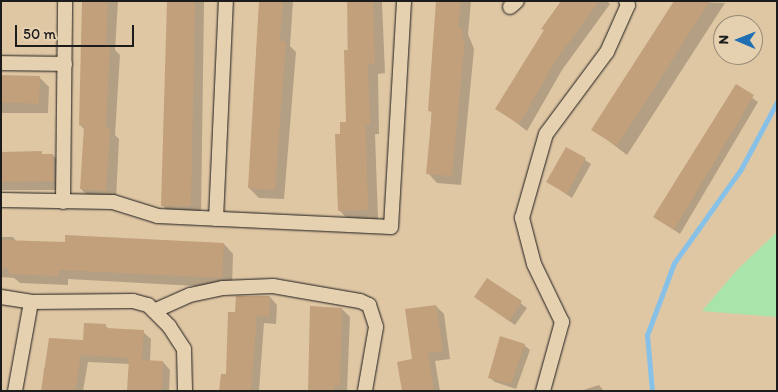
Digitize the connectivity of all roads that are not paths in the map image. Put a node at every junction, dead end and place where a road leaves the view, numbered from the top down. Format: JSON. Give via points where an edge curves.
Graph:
{"nodes":[{"id":1,"x":66,"y":1,"type":"edge"},
{"id":2,"x":226,"y":1,"type":"edge"},
{"id":3,"x":404,"y":1,"type":"edge"},
{"id":4,"x":626,"y":1,"type":"edge"},
{"id":5,"x":1,"y":63,"type":"edge"},
{"id":6,"x":65,"y":64,"type":"junction"},
{"id":7,"x":1,"y":200,"type":"edge"},
{"id":8,"x":63,"y":202,"type":"junction"},
{"id":9,"x":216,"y":219,"type":"junction"},
{"id":10,"x":1,"y":297,"type":"edge"},
{"id":11,"x":31,"y":302,"type":"junction"},
{"id":12,"x":154,"y":311,"type":"junction"},
{"id":13,"x":15,"y":391,"type":"edge"},
{"id":14,"x":185,"y":391,"type":"edge"},
{"id":15,"x":365,"y":391,"type":"edge"},
{"id":16,"x":543,"y":391,"type":"edge"}],
"edges":[{"from":1,"to":6,"type":"street"},
{"from":2,"to":9,"type":"street"},
{"from":3,"to":9,"type":"street","via":[[391,226]]},
{"from":4,"to":16,"type":"street","via":[[628,5],[607,52],[546,134],[522,218],[534,264],[562,322]]},
{"from":5,"to":6,"type":"street"},
{"from":6,"to":8,"type":"street"},
{"from":7,"to":8,"type":"street"},
{"from":8,"to":9,"type":"street","via":[[113,202],[158,216]]},
{"from":10,"to":11,"type":"street"},
{"from":11,"to":12,"type":"street","via":[[133,301],[148,305]]},
{"from":11,"to":13,"type":"street"},
{"from":12,"to":14,"type":"street","via":[[170,326],[184,349]]},
{"from":12,"to":15,"type":"street","via":[[190,296],[223,288],[273,286],[369,305],[376,326]]}]}
